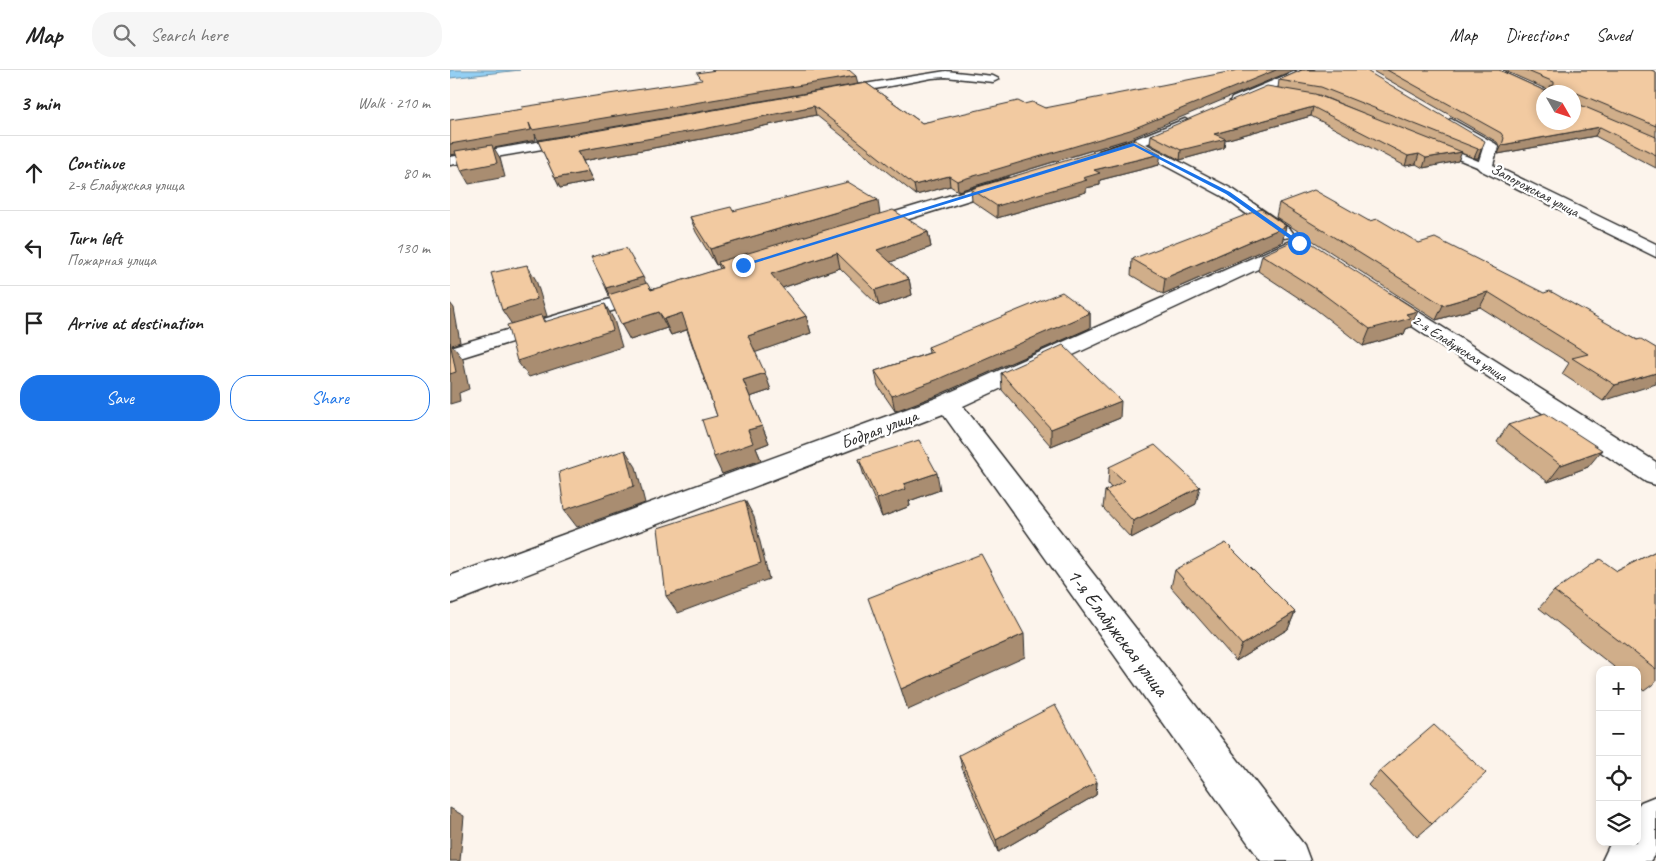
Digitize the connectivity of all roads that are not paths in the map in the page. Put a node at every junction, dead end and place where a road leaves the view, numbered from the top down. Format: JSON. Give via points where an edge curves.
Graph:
{"nodes":[{"id":1,"x":1308,"y":70,"type":"edge"},
{"id":2,"x":993,"y":78,"type":"dead end"},
{"id":3,"x":825,"y":94,"type":"edge"},
{"id":4,"x":1221,"y":107,"type":"edge"},
{"id":5,"x":1204,"y":114,"type":"edge"},
{"id":6,"x":1441,"y":118,"type":"edge"},
{"id":7,"x":591,"y":136,"type":"edge"},
{"id":8,"x":1135,"y":144,"type":"junction"},
{"id":9,"x":1428,"y":144,"type":"edge"},
{"id":10,"x":1087,"y":159,"type":"edge"},
{"id":11,"x":450,"y":161,"type":"edge"},
{"id":12,"x":1485,"y":167,"type":"junction"},
{"id":13,"x":1020,"y":180,"type":"edge"},
{"id":14,"x":848,"y":232,"type":"edge"},
{"id":15,"x":1656,"y":251,"type":"edge"},
{"id":16,"x":1366,"y":286,"type":"edge"},
{"id":17,"x":668,"y":288,"type":"edge"},
{"id":18,"x":450,"y":354,"type":"edge"},
{"id":19,"x":948,"y":403,"type":"junction"},
{"id":20,"x":1656,"y":475,"type":"edge"},
{"id":21,"x":450,"y":590,"type":"edge"},
{"id":22,"x":1656,"y":817,"type":"edge"},
{"id":23,"x":1288,"y":861,"type":"edge"},
{"id":24,"x":1624,"y":861,"type":"edge"}],
"edges":[{"from":1,"to":4,"type":"street","via":[[1273,90]]},
{"from":2,"to":3,"type":"street","via":[[932,75]]},
{"from":5,"to":8,"type":"street"},
{"from":6,"to":12,"type":"street","name":"Запорожская улица","via":[[1491,147]]},
{"from":7,"to":11,"type":"street"},
{"from":8,"to":10,"type":"street"},
{"from":8,"to":19,"type":"street","name":"Бодрая улица","via":[[1228,193],[1307,249]]},
{"from":9,"to":12,"type":"lane"},
{"from":12,"to":15,"type":"street","name":"Запорожская улица"},
{"from":13,"to":14,"type":"street"},
{"from":16,"to":20,"type":"street","name":"2-я Елабужская улица"},
{"from":17,"to":18,"type":"street"},
{"from":19,"to":21,"type":"street","name":"Бодрая улица"},
{"from":19,"to":23,"type":"street","name":"1-я Елабужская улица"},
{"from":22,"to":24,"type":"street"}]}
